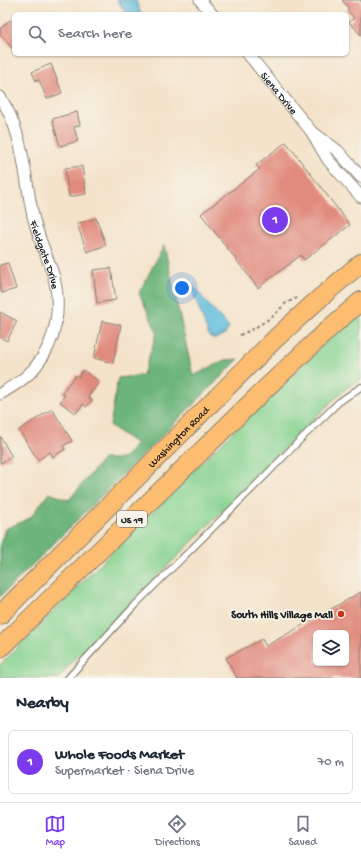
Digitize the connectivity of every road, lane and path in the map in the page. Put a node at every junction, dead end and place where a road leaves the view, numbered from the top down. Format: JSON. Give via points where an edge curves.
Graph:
{"nodes":[{"id":1,"x":200,"y":0,"type":"edge"},
{"id":2,"x":210,"y":12,"type":"edge"},
{"id":3,"x":250,"y":56,"type":"edge"},
{"id":4,"x":0,"y":97,"type":"edge"},
{"id":5,"x":311,"y":131,"type":"junction"},
{"id":6,"x":361,"y":177,"type":"edge"},
{"id":7,"x":360,"y":197,"type":"edge"},
{"id":8,"x":361,"y":263,"type":"edge"},
{"id":9,"x":300,"y":296,"type":"dead end"},
{"id":10,"x":361,"y":301,"type":"edge"},
{"id":11,"x":240,"y":335,"type":"dead end"},
{"id":12,"x":361,"y":386,"type":"edge"},
{"id":13,"x":0,"y":394,"type":"edge"},
{"id":14,"x":0,"y":615,"type":"edge"},
{"id":15,"x":0,"y":648,"type":"edge"},
{"id":16,"x":68,"y":678,"type":"edge"}],
"edges":[{"from":1,"to":2,"type":"street"},
{"from":3,"to":5,"type":"street","name":"Siena Drive"},
{"from":4,"to":13,"type":"street","name":"Fieldgate Drive","via":[[16,130],[36,229],[56,287],[57,315],[53,335],[36,367],[18,384]]},
{"from":5,"to":6,"type":"street","name":"Siena Drive","via":[[338,151]]},
{"from":5,"to":7,"type":"street","name":"Siena Drive","via":[[328,160]]},
{"from":8,"to":14,"type":"main road","name":"Washington Road","number":"US 19","via":[[275,338]]},
{"from":9,"to":11,"type":"path","via":[[286,303],[272,317]]},
{"from":10,"to":15,"type":"main road","number":"US 19","via":[[264,390]]},
{"from":12,"to":16,"type":"lane","via":[[339,402],[134,605]]}]}
